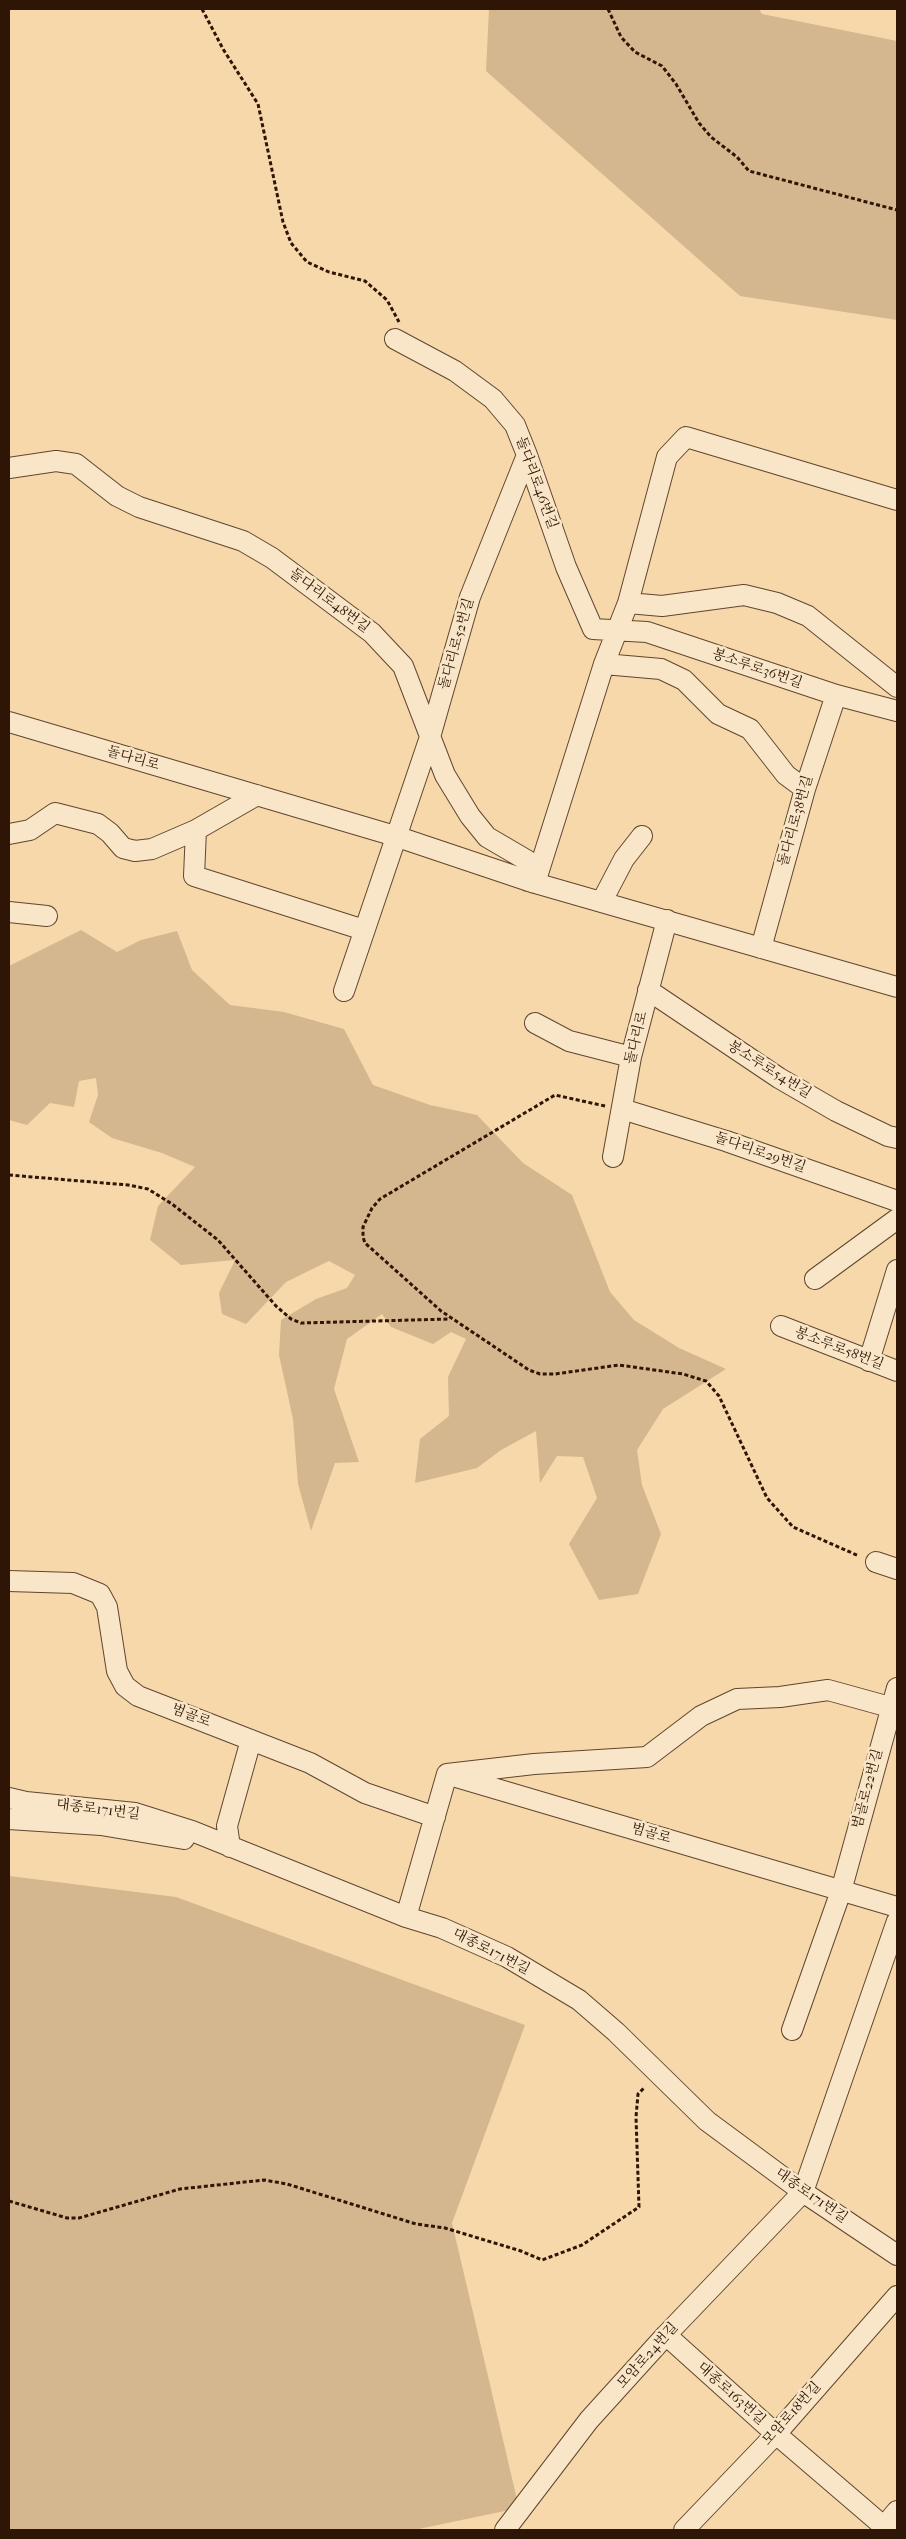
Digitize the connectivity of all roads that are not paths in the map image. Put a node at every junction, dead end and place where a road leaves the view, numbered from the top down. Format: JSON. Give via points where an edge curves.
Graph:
{"nodes":[{"id":1,"x":401,"y":342,"type":"road end"},
{"id":2,"x":528,"y":454,"type":"junction"},
{"id":3,"x":9,"y":468,"type":"edge"},
{"id":4,"x":897,"y":500,"type":"edge"},
{"id":5,"x":628,"y":603,"type":"junction"},
{"id":6,"x":617,"y":630,"type":"junction"},
{"id":7,"x":604,"y":664,"type":"junction"},
{"id":8,"x":897,"y":687,"type":"edge"},
{"id":9,"x":836,"y":695,"type":"junction"},
{"id":10,"x":897,"y":711,"type":"edge"},
{"id":11,"x":9,"y":722,"type":"edge"},
{"id":12,"x":430,"y":737,"type":"junction"},
{"id":13,"x":804,"y":789,"type":"junction"},
{"id":14,"x":257,"y":795,"type":"junction"},
{"id":15,"x":196,"y":830,"type":"junction"},
{"id":16,"x":9,"y":834,"type":"edge"},
{"id":17,"x":395,"y":836,"type":"junction"},
{"id":18,"x":642,"y":836,"type":"dead end"},
{"id":19,"x":531,"y":882,"type":"junction"},
{"id":20,"x":602,"y":901,"type":"junction"},
{"id":21,"x":9,"y":912,"type":"edge"},
{"id":22,"x":47,"y":916,"type":"dead end"},
{"id":23,"x":667,"y":920,"type":"junction"},
{"id":24,"x":364,"y":930,"type":"junction"},
{"id":25,"x":761,"y":948,"type":"junction"},
{"id":26,"x":897,"y":987,"type":"edge"},
{"id":27,"x":648,"y":990,"type":"junction"},
{"id":28,"x":344,"y":991,"type":"dead end"},
{"id":29,"x":535,"y":1023,"type":"dead end"},
{"id":30,"x":631,"y":1056,"type":"junction"},
{"id":31,"x":622,"y":1109,"type":"junction"},
{"id":32,"x":897,"y":1138,"type":"edge"},
{"id":33,"x":613,"y":1157,"type":"dead end"},
{"id":34,"x":897,"y":1201,"type":"edge"},
{"id":35,"x":897,"y":1219,"type":"edge"},
{"id":36,"x":897,"y":1270,"type":"edge"},
{"id":37,"x":815,"y":1279,"type":"dead end"},
{"id":38,"x":781,"y":1326,"type":"dead end"},
{"id":39,"x":870,"y":1362,"type":"junction"},
{"id":40,"x":897,"y":1371,"type":"edge"},
{"id":41,"x":876,"y":1562,"type":"road end"},
{"id":42,"x":897,"y":1569,"type":"edge"},
{"id":43,"x":9,"y":1581,"type":"edge"},
{"id":44,"x":897,"y":1688,"type":"edge"},
{"id":45,"x":894,"y":1708,"type":"edge"},
{"id":46,"x":251,"y":1740,"type":"junction"},
{"id":47,"x":447,"y":1774,"type":"junction"},
{"id":48,"x":9,"y":1798,"type":"edge"},
{"id":49,"x":435,"y":1817,"type":"junction"},
{"id":50,"x":9,"y":1819,"type":"edge"},
{"id":51,"x":230,"y":1847,"type":"junction"},
{"id":52,"x":841,"y":1891,"type":"junction"},
{"id":53,"x":897,"y":1908,"type":"edge"},
{"id":54,"x":406,"y":1916,"type":"junction"},
{"id":55,"x":897,"y":1921,"type":"edge"},
{"id":56,"x":792,"y":2030,"type":"dead end"},
{"id":57,"x":803,"y":2192,"type":"junction"},
{"id":58,"x":897,"y":2256,"type":"edge"},
{"id":59,"x":897,"y":2296,"type":"edge"},
{"id":60,"x":666,"y":2334,"type":"junction"},
{"id":61,"x":776,"y":2434,"type":"junction"},
{"id":62,"x":897,"y":2511,"type":"edge"},
{"id":63,"x":885,"y":2529,"type":"edge"},
{"id":64,"x":505,"y":2530,"type":"edge"},
{"id":65,"x":684,"y":2530,"type":"edge"}],
"edges":[{"from":1,"to":2,"type":"street","name":"돌다리로46번길","via":[[455,371],[493,400],[514,426]]},
{"from":2,"to":6,"type":"street","name":"돌다리로46번길","via":[[566,567],[594,629]]},
{"from":2,"to":12,"type":"street","name":"돌다리로52번길","via":[[470,597]]},
{"from":3,"to":12,"type":"street","name":"돌다리로48번길","via":[[56,461],[76,464],[116,496],[139,507],[243,540],[272,558],[372,633],[403,666]]},
{"from":4,"to":5,"type":"street","via":[[686,437],[667,457]]},
{"from":5,"to":6,"type":"street"},
{"from":5,"to":8,"type":"street","via":[[662,606],[744,595],[777,603],[808,616]]},
{"from":6,"to":7,"type":"street"},
{"from":6,"to":9,"type":"street","name":"봉소루로36번길","via":[[647,632]]},
{"from":7,"to":13,"type":"street","via":[[661,669],[684,680],[718,714],[750,730],[786,775]]},
{"from":7,"to":19,"type":"street"},
{"from":9,"to":10,"type":"street","name":"봉소루로36번길"},
{"from":9,"to":13,"type":"street","name":"돌다리로38번길"},
{"from":11,"to":14,"type":"street","name":"돌다리로"},
{"from":12,"to":17,"type":"street","name":"돌다리로52번길"},
{"from":12,"to":19,"type":"street","name":"돌다리로48번길","via":[[445,775],[470,816],[487,837],[528,861]]},
{"from":13,"to":25,"type":"street","name":"돌다리로38번길"},
{"from":14,"to":15,"type":"street"},
{"from":14,"to":17,"type":"street","name":"돌다리로"},
{"from":15,"to":16,"type":"street","via":[[135,852],[123,848],[98,824],[55,813],[30,830]]},
{"from":15,"to":24,"type":"street","via":[[194,876]]},
{"from":17,"to":19,"type":"street","name":"돌다리로"},
{"from":17,"to":24,"type":"street"},
{"from":18,"to":20,"type":"street","via":[[624,859]]},
{"from":19,"to":20,"type":"street","name":"돌다리로"},
{"from":20,"to":23,"type":"street","name":"돌다리로"},
{"from":21,"to":22,"type":"street"},
{"from":23,"to":25,"type":"street","name":"돌다리로"},
{"from":23,"to":27,"type":"street","name":"돌다리로"},
{"from":24,"to":28,"type":"street"},
{"from":25,"to":26,"type":"street","name":"돌다리로"},
{"from":27,"to":30,"type":"street","name":"돌다리로"},
{"from":27,"to":32,"type":"street","name":"봉소루로54번길","via":[[779,1078],[836,1111]]},
{"from":29,"to":30,"type":"street","via":[[569,1041]]},
{"from":30,"to":31,"type":"street","name":"돌다리로"},
{"from":31,"to":33,"type":"street","name":"돌다리로"},
{"from":31,"to":34,"type":"street","name":"돌다리로29번길","via":[[726,1141]]},
{"from":35,"to":37,"type":"street"},
{"from":36,"to":39,"type":"street"},
{"from":38,"to":39,"type":"street","name":"봉소루로58번길"},
{"from":39,"to":40,"type":"street","name":"봉소루로58번길"},
{"from":41,"to":42,"type":"street"},
{"from":43,"to":46,"type":"street","name":"범골로","via":[[73,1583],[100,1594],[107,1606],[117,1671],[124,1686],[138,1696]]},
{"from":44,"to":45,"type":"street","name":"범골로22번길"},
{"from":45,"to":47,"type":"street","via":[[828,1690],[737,1699],[701,1716],[647,1757],[534,1764]]},
{"from":45,"to":52,"type":"street","name":"범골로22번길"},
{"from":46,"to":49,"type":"street","name":"범골로","via":[[310,1763],[365,1793]]},
{"from":46,"to":51,"type":"street","via":[[227,1826]]},
{"from":47,"to":49,"type":"street"},
{"from":47,"to":52,"type":"street","name":"범골로"},
{"from":48,"to":51,"type":"street","name":"대종로171번길","via":[[136,1813]]},
{"from":49,"to":54,"type":"street"},
{"from":50,"to":51,"type":"street","via":[[102,1825]]},
{"from":51,"to":54,"type":"street","name":"대종로171번길"},
{"from":52,"to":53,"type":"street","name":"범골로"},
{"from":52,"to":56,"type":"street","name":"범골로22번길"},
{"from":54,"to":57,"type":"street","name":"대종로171번길","via":[[507,1957],[579,2000],[707,2121]]},
{"from":55,"to":57,"type":"street"},
{"from":57,"to":58,"type":"street","name":"대종로171번길"},
{"from":57,"to":60,"type":"street","name":"모암로24번길"},
{"from":59,"to":61,"type":"street","name":"모암로18번길"},
{"from":60,"to":61,"type":"street","name":"대종로163번길"},
{"from":60,"to":64,"type":"street","name":"모암로24번길","via":[[590,2420]]},
{"from":61,"to":63,"type":"street","name":"대종로163번길"},
{"from":61,"to":65,"type":"street","name":"모암로18번길"},
{"from":62,"to":63,"type":"street"}]}
